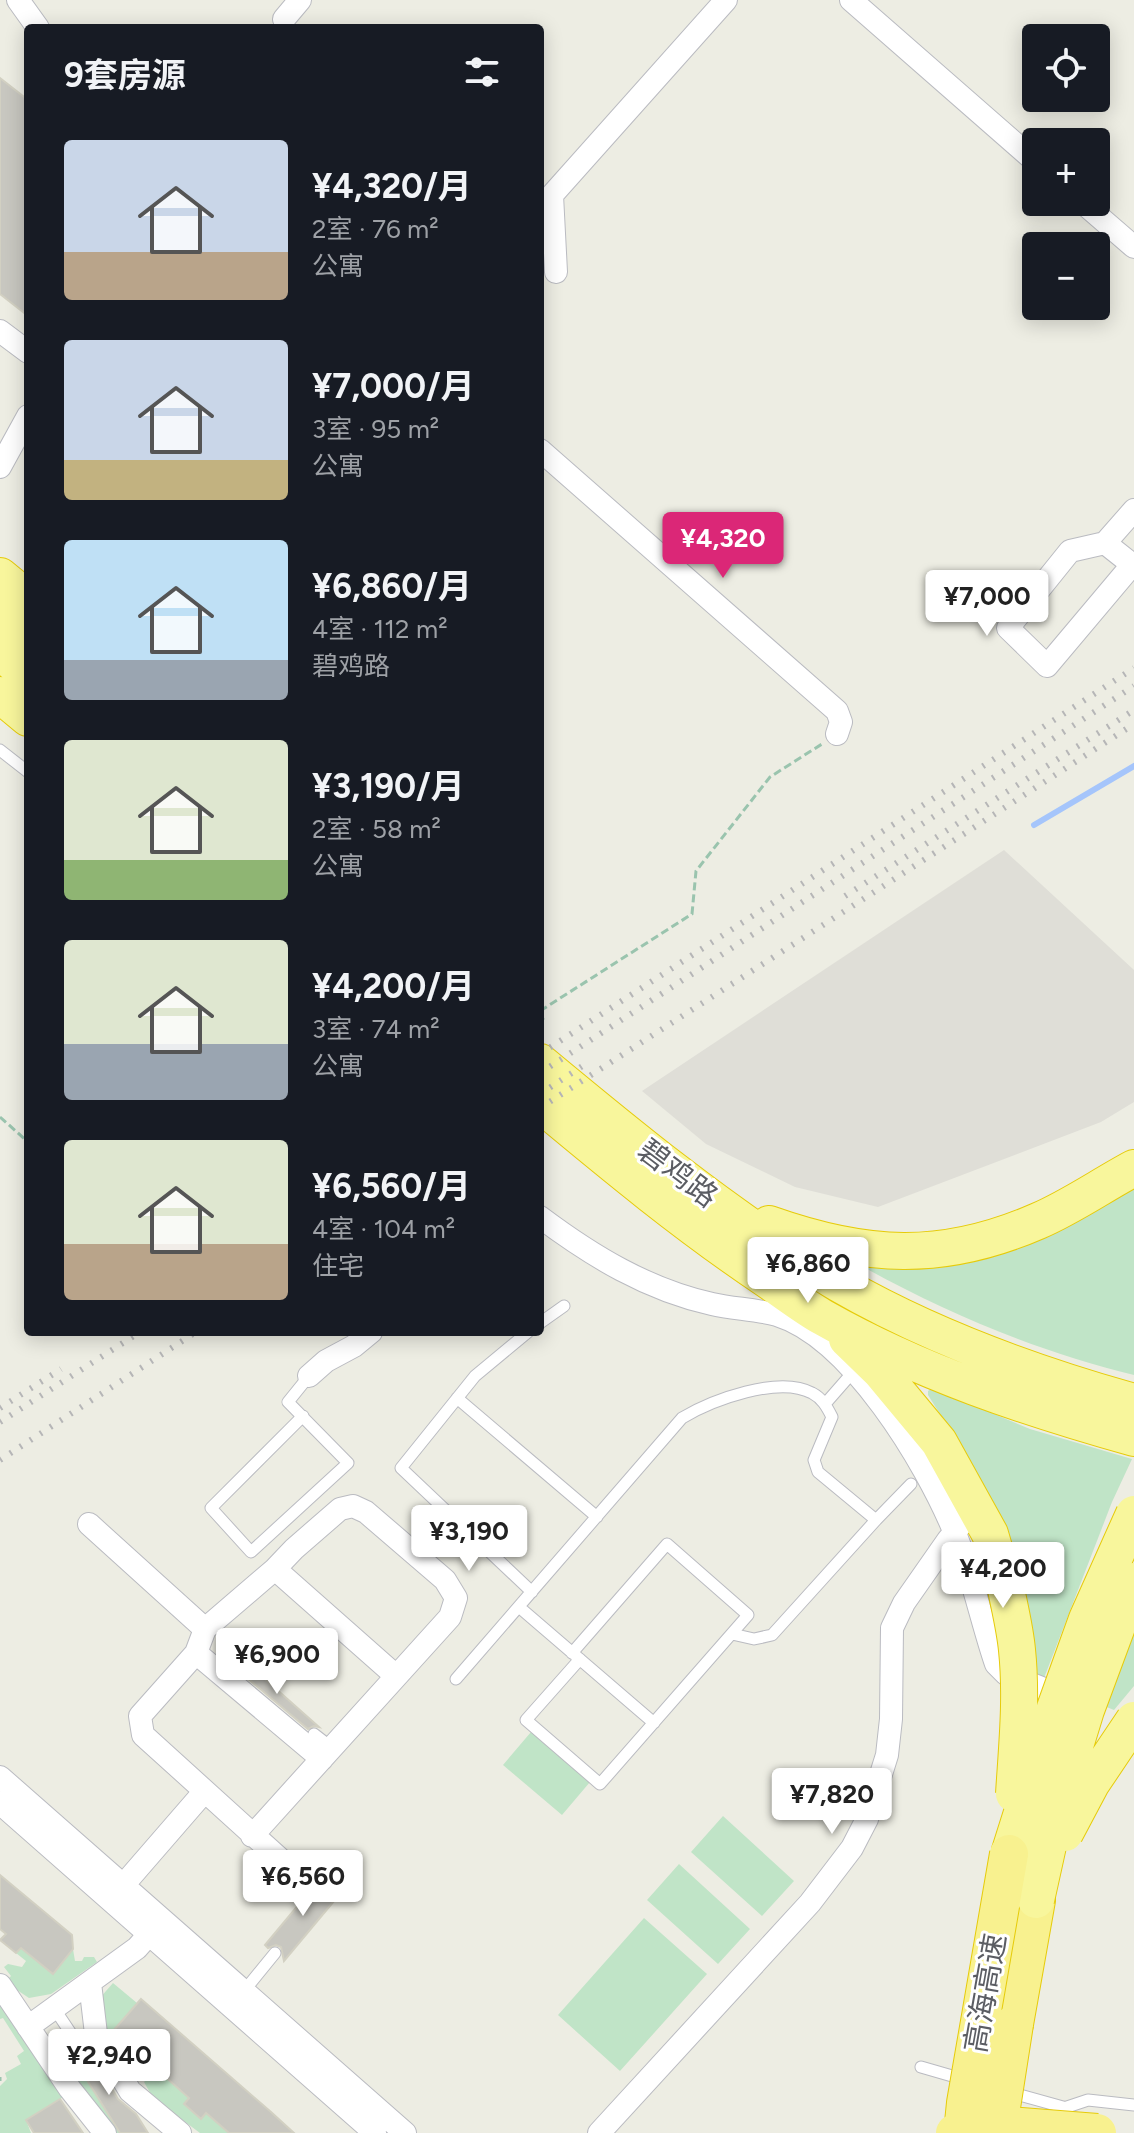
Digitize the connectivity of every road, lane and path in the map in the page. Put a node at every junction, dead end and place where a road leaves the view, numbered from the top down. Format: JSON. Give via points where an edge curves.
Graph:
{"nodes":[{"id":1,"x":18,"y":0,"type":"edge"},
{"id":2,"x":300,"y":0,"type":"edge"},
{"id":3,"x":726,"y":0,"type":"edge"},
{"id":4,"x":851,"y":0,"type":"edge"},
{"id":5,"x":284,"y":19,"type":"dead end"},
{"id":6,"x":35,"y":24,"type":"edge"},
{"id":7,"x":1022,"y":150,"type":"edge"},
{"id":8,"x":1098,"y":216,"type":"edge"},
{"id":9,"x":1134,"y":247,"type":"edge"},
{"id":10,"x":556,"y":272,"type":"dead end"},
{"id":11,"x":0,"y":331,"type":"edge"},
{"id":12,"x":24,"y":349,"type":"edge"},
{"id":13,"x":24,"y":423,"type":"edge"},
{"id":14,"x":544,"y":454,"type":"edge"},
{"id":15,"x":0,"y":467,"type":"edge"},
{"id":16,"x":1134,"y":510,"type":"edge"},
{"id":17,"x":1105,"y":543,"type":"junction"},
{"id":18,"x":1133,"y":566,"type":"edge"},
{"id":19,"x":0,"y":576,"type":"edge"},
{"id":20,"x":24,"y":596,"type":"edge"},
{"id":21,"x":0,"y":615,"type":"edge"},
{"id":22,"x":24,"y":635,"type":"edge"},
{"id":23,"x":0,"y":652,"type":"edge"},
{"id":24,"x":24,"y":672,"type":"edge"},
{"id":25,"x":0,"y":695,"type":"edge"},
{"id":26,"x":24,"y":715,"type":"edge"},
{"id":27,"x":837,"y":734,"type":"joint"},
{"id":28,"x":0,"y":750,"type":"edge"},
{"id":29,"x":24,"y":769,"type":"edge"},
{"id":30,"x":544,"y":1009,"type":"edge"},
{"id":31,"x":544,"y":1065,"type":"edge"},
{"id":32,"x":544,"y":1107,"type":"edge"},
{"id":33,"x":0,"y":1117,"type":"edge"},
{"id":34,"x":24,"y":1138,"type":"edge"},
{"id":35,"x":1134,"y":1168,"type":"edge"},
{"id":36,"x":720,"y":1205,"type":"junction"},
{"id":37,"x":544,"y":1220,"type":"edge"},
{"id":38,"x":564,"y":1306,"type":"dead end"},
{"id":39,"x":822,"y":1316,"type":"junction"},
{"id":40,"x":544,"y":1320,"type":"edge"},
{"id":41,"x":366,"y":1336,"type":"edge"},
{"id":42,"x":523,"y":1336,"type":"edge"},
{"id":43,"x":853,"y":1372,"type":"junction"},
{"id":44,"x":309,"y":1376,"type":"joint"},
{"id":45,"x":457,"y":1398,"type":"junction"},
{"id":46,"x":1134,"y":1402,"type":"edge"},
{"id":47,"x":825,"y":1404,"type":"junction"},
{"id":48,"x":303,"y":1416,"type":"junction"},
{"id":49,"x":1134,"y":1438,"type":"edge"},
{"id":50,"x":911,"y":1484,"type":"dead end"},
{"id":51,"x":1134,"y":1514,"type":"edge"},
{"id":52,"x":597,"y":1517,"type":"junction"},
{"id":53,"x":876,"y":1520,"type":"junction"},
{"id":54,"x":965,"y":1520,"type":"junction"},
{"id":55,"x":89,"y":1524,"type":"dead end"},
{"id":56,"x":275,"y":1569,"type":"junction"},
{"id":57,"x":1134,"y":1581,"type":"edge"},
{"id":58,"x":532,"y":1592,"type":"junction"},
{"id":59,"x":519,"y":1607,"type":"junction"},
{"id":60,"x":205,"y":1629,"type":"junction"},
{"id":61,"x":732,"y":1634,"type":"junction"},
{"id":62,"x":196,"y":1653,"type":"junction"},
{"id":63,"x":576,"y":1656,"type":"junction"},
{"id":64,"x":396,"y":1676,"type":"junction"},
{"id":65,"x":456,"y":1679,"type":"dead end"},
{"id":66,"x":1049,"y":1691,"type":"dead end"},
{"id":67,"x":1095,"y":1710,"type":"dead end"},
{"id":68,"x":1134,"y":1722,"type":"edge"},
{"id":69,"x":654,"y":1723,"type":"junction"},
{"id":70,"x":322,"y":1747,"type":"junction"},
{"id":71,"x":0,"y":1777,"type":"edge"},
{"id":72,"x":204,"y":1792,"type":"junction"},
{"id":73,"x":0,"y":1803,"type":"edge"},
{"id":74,"x":252,"y":1836,"type":"junction"},
{"id":75,"x":1009,"y":1854,"type":"junction"},
{"id":76,"x":302,"y":1879,"type":"dead end"},
{"id":77,"x":117,"y":1892,"type":"junction"},
{"id":78,"x":1036,"y":1900,"type":"junction"},
{"id":79,"x":156,"y":1927,"type":"junction"},
{"id":80,"x":275,"y":1953,"type":"dead end"},
{"id":81,"x":90,"y":1983,"type":"junction"},
{"id":82,"x":0,"y":1985,"type":"edge"},
{"id":83,"x":244,"y":1991,"type":"junction"},
{"id":84,"x":54,"y":2008,"type":"junction"},
{"id":85,"x":28,"y":2027,"type":"junction"},
{"id":86,"x":82,"y":2050,"type":"dead end"},
{"id":87,"x":921,"y":2067,"type":"dead end"},
{"id":88,"x":1134,"y":2105,"type":"edge"},
{"id":89,"x":1063,"y":2107,"type":"junction"},
{"id":90,"x":968,"y":2112,"type":"edge"},
{"id":91,"x":105,"y":2133,"type":"edge"},
{"id":92,"x":180,"y":2133,"type":"edge"},
{"id":93,"x":375,"y":2133,"type":"edge"},
{"id":94,"x":405,"y":2133,"type":"edge"},
{"id":95,"x":599,"y":2133,"type":"edge"},
{"id":96,"x":997,"y":2133,"type":"edge"},
{"id":97,"x":1020,"y":2133,"type":"edge"},
{"id":98,"x":1097,"y":2133,"type":"edge"}],
"edges":[{"from":1,"to":6,"type":"street"},
{"from":2,"to":5,"type":"street"},
{"from":3,"to":10,"type":"street","via":[[552,195]]},
{"from":4,"to":7,"type":"street"},
{"from":8,"to":9,"type":"street"},
{"from":11,"to":12,"type":"street"},
{"from":13,"to":15,"type":"street"},
{"from":14,"to":27,"type":"street","via":[[837,711]]},
{"from":16,"to":17,"type":"street"},
{"from":17,"to":18,"type":"street"},
{"from":17,"to":18,"type":"street","via":[[1070,551],[1008,628],[1047,666]]},
{"from":19,"to":20,"type":"highway"},
{"from":21,"to":22,"type":"highway"},
{"from":23,"to":24,"type":"highway"},
{"from":25,"to":26,"type":"highway"},
{"from":27,"to":30,"type":"path","via":[[770,777],[696,871],[692,914]]},
{"from":28,"to":29,"type":"lane"},
{"from":31,"to":36,"type":"highway","name":"碧鸡路"},
{"from":32,"to":39,"type":"highway","name":"碧鸡路","via":[[719,1247]]},
{"from":33,"to":34,"type":"path"},
{"from":35,"to":36,"type":"highway","via":[[1037,1221],[927,1251],[835,1245]]},
{"from":36,"to":46,"type":"highway","name":"碧鸡路","via":[[818,1271],[939,1333],[1056,1380]]},
{"from":37,"to":43,"type":"street","via":[[587,1252],[639,1280],[710,1304],[780,1316],[810,1333]]},
{"from":38,"to":40,"type":"lane"},
{"from":39,"to":49,"type":"highway","name":"碧鸡路","via":[[909,1359],[1036,1410]]},
{"from":39,"to":54,"type":"highway","via":[[880,1371],[939,1442]]},
{"from":41,"to":44,"type":"street"},
{"from":42,"to":45,"type":"lane"},
{"from":43,"to":47,"type":"lane"},
{"from":43,"to":54,"type":"street"},
{"from":44,"to":48,"type":"lane","via":[[288,1402]]},
{"from":45,"to":52,"type":"lane"},
{"from":45,"to":58,"type":"lane","via":[[401,1468]]},
{"from":47,"to":52,"type":"lane","via":[[812,1392],[782,1386],[699,1408],[682,1418]]},
{"from":47,"to":53,"type":"lane","via":[[832,1417],[814,1460],[818,1472]]},
{"from":48,"to":48,"type":"lane","via":[[348,1463],[251,1552],[211,1508]]},
{"from":50,"to":53,"type":"lane"},
{"from":51,"to":75,"type":"highway","bridge":true,"via":[[1087,1619]]},
{"from":52,"to":58,"type":"lane"},
{"from":53,"to":61,"type":"lane","via":[[772,1635],[754,1639]]},
{"from":54,"to":66,"type":"street","via":[[996,1664],[1006,1674]]},
{"from":54,"to":75,"type":"highway","bridge":true,"via":[[990,1534],[1017,1649],[1019,1708]]},
{"from":54,"to":95,"type":"street","via":[[904,1603],[892,1628],[887,1755],[852,1848],[810,1903]]},
{"from":55,"to":60,"type":"street"},
{"from":56,"to":60,"type":"street"},
{"from":56,"to":64,"type":"street"},
{"from":56,"to":64,"type":"street","via":[[340,1509],[353,1506],[445,1580],[456,1598],[450,1617]]},
{"from":57,"to":78,"type":"highway","bridge":true,"via":[[1057,1805]]},
{"from":58,"to":59,"type":"lane"},
{"from":59,"to":63,"type":"lane"},
{"from":59,"to":65,"type":"lane"},
{"from":60,"to":62,"type":"street"},
{"from":61,"to":63,"type":"lane","via":[[748,1615],[667,1544]]},
{"from":61,"to":69,"type":"lane"},
{"from":62,"to":70,"type":"street"},
{"from":62,"to":72,"type":"street","via":[[146,1707],[140,1725],[149,1742]]},
{"from":63,"to":69,"type":"lane"},
{"from":63,"to":69,"type":"lane","via":[[526,1720],[600,1784]]},
{"from":64,"to":70,"type":"street"},
{"from":67,"to":68,"type":"street"},
{"from":68,"to":78,"type":"highway","bridge":true,"via":[[1091,1784]]},
{"from":70,"to":74,"type":"street"},
{"from":71,"to":77,"type":"street"},
{"from":72,"to":74,"type":"street"},
{"from":72,"to":77,"type":"street"},
{"from":73,"to":77,"type":"street"},
{"from":74,"to":76,"type":"street"},
{"from":75,"to":90,"type":"highway","name":"高海高速","bridge":true},
{"from":77,"to":79,"type":"street"},
{"from":78,"to":96,"type":"highway","name":"高海高速","bridge":true},
{"from":79,"to":81,"type":"street"},
{"from":79,"to":83,"type":"street"},
{"from":79,"to":93,"type":"street"},
{"from":80,"to":83,"type":"lane"},
{"from":81,"to":84,"type":"street"},
{"from":81,"to":92,"type":"street","via":[[96,2034],[130,2091]]},
{"from":82,"to":85,"type":"street"},
{"from":83,"to":94,"type":"street"},
{"from":84,"to":85,"type":"street"},
{"from":84,"to":86,"type":"lane"},
{"from":85,"to":91,"type":"street"},
{"from":87,"to":90,"type":"lane"},
{"from":88,"to":89,"type":"lane","via":[[1088,2100]]},
{"from":89,"to":90,"type":"lane"},
{"from":89,"to":97,"type":"lane"},
{"from":90,"to":98,"type":"highway","bridge":true,"via":[[1009,2126]]}]}
